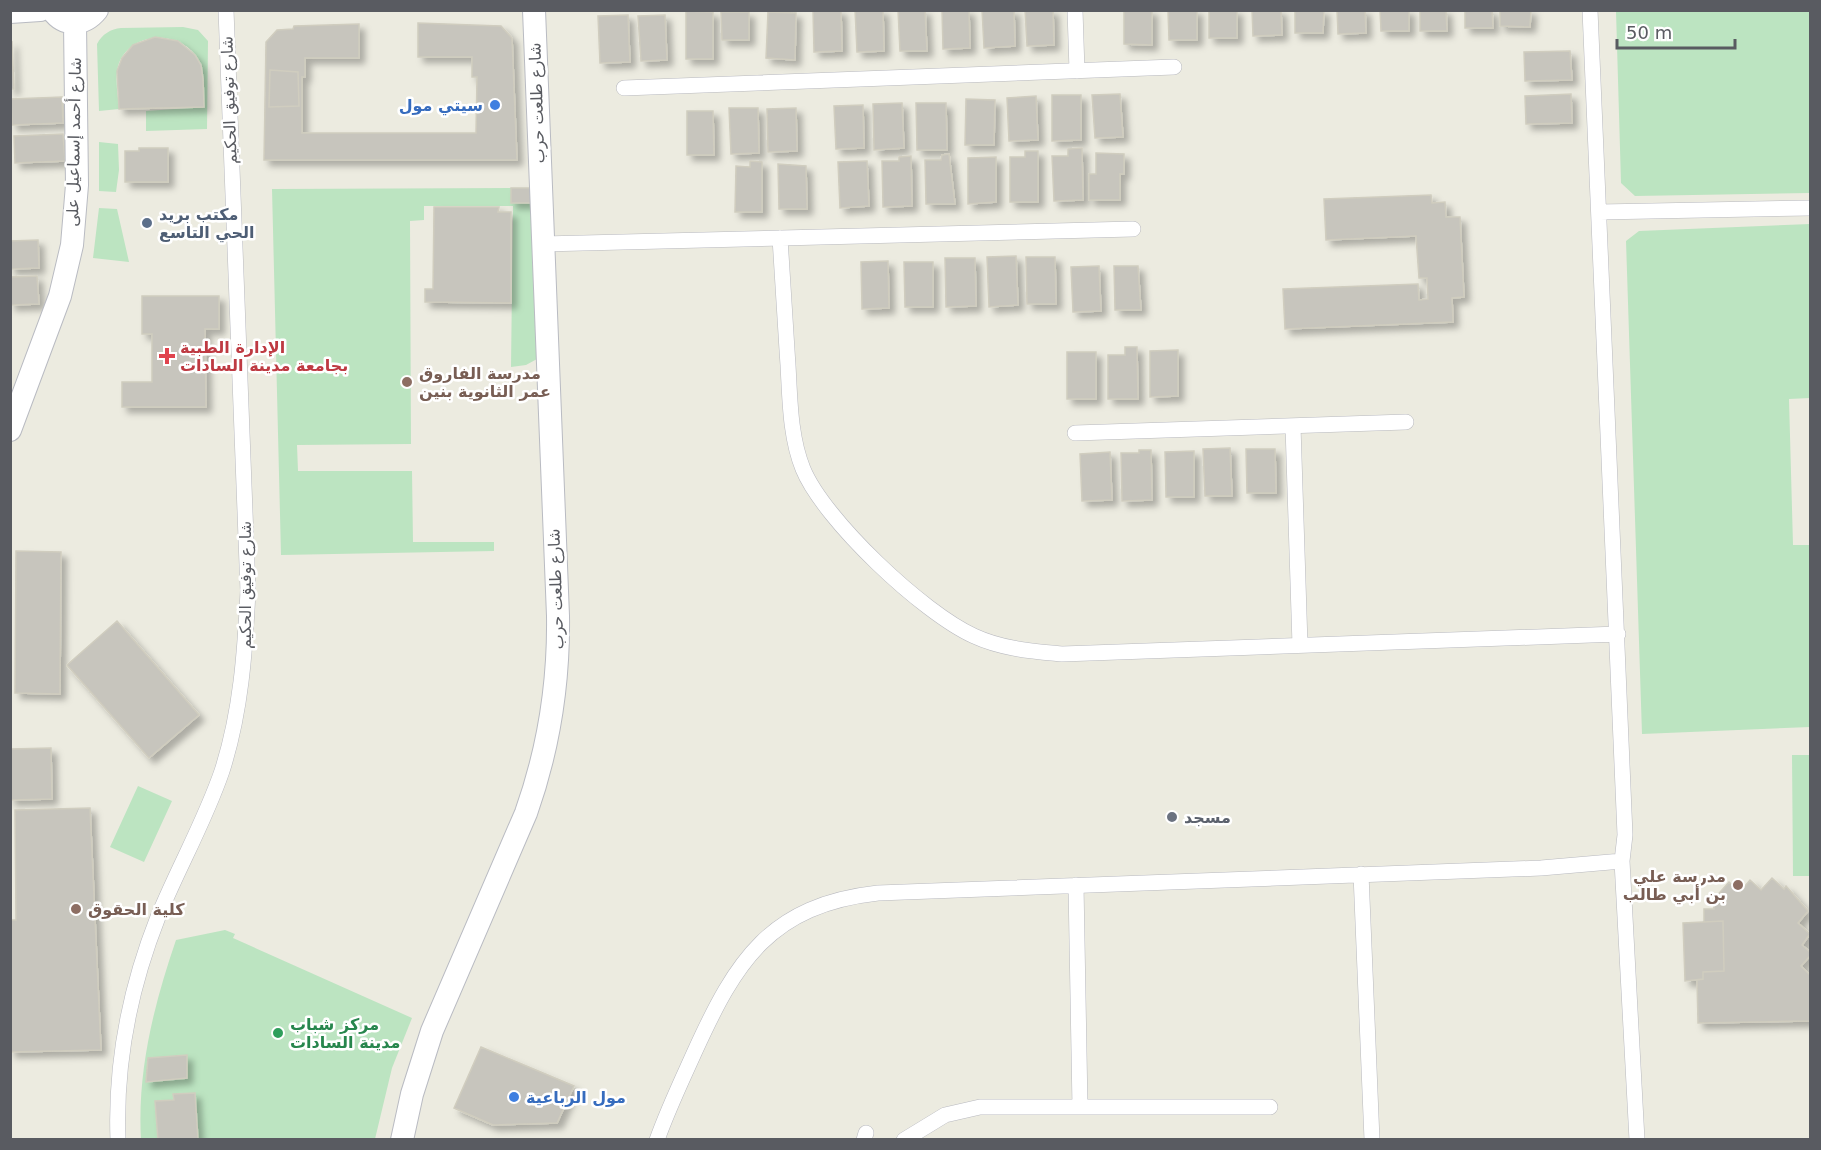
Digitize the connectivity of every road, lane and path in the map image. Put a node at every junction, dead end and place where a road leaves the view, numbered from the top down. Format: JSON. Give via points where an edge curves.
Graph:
{"nodes":[{"id":1,"x":40,"y":10,"type":"edge"},
{"id":2,"x":52,"y":10,"type":"edge"},
{"id":3,"x":97,"y":10,"type":"edge"},
{"id":4,"x":226,"y":10,"type":"edge"},
{"id":5,"x":534,"y":10,"type":"edge"},
{"id":6,"x":1076,"y":10,"type":"edge"},
{"id":7,"x":1590,"y":10,"type":"edge"},
{"id":8,"x":10,"y":12,"type":"edge"},
{"id":9,"x":75,"y":23,"type":"junction"},
{"id":10,"x":1174,"y":67,"type":"dead end"},
{"id":11,"x":1077,"y":71,"type":"junction"},
{"id":12,"x":624,"y":88,"type":"dead end"},
{"id":13,"x":1810,"y":208,"type":"edge"},
{"id":14,"x":1600,"y":212,"type":"junction"},
{"id":15,"x":1133,"y":229,"type":"dead end"},
{"id":16,"x":780,"y":238,"type":"junction"},
{"id":17,"x":543,"y":244,"type":"junction"},
{"id":18,"x":1406,"y":422,"type":"dead end"},
{"id":19,"x":1293,"y":426,"type":"junction"},
{"id":20,"x":10,"y":430,"type":"edge"},
{"id":21,"x":1075,"y":433,"type":"dead end"},
{"id":22,"x":1618,"y":634,"type":"junction"},
{"id":23,"x":1300,"y":645,"type":"junction"},
{"id":24,"x":1623,"y":861,"type":"junction"},
{"id":25,"x":1361,"y":874,"type":"junction"},
{"id":26,"x":1076,"y":885,"type":"junction"},
{"id":27,"x":1080,"y":1107,"type":"junction"},
{"id":28,"x":1270,"y":1107,"type":"dead end"},
{"id":29,"x":118,"y":1140,"type":"edge"},
{"id":30,"x":402,"y":1140,"type":"edge"},
{"id":31,"x":657,"y":1140,"type":"edge"},
{"id":32,"x":904,"y":1140,"type":"edge"},
{"id":33,"x":1371,"y":1140,"type":"edge"},
{"id":34,"x":1637,"y":1140,"type":"edge"}],
"edges":[{"from":1,"to":8,"type":"street"},
{"from":2,"to":9,"type":"street","via":[[62,20]]},
{"from":3,"to":9,"type":"street"},
{"from":4,"to":29,"type":"street","name":"شارع توفيق الحكيم","via":[[248,591],[244,660],[237,710],[221,773],[159,916],[133,989],[120,1074]]},
{"from":5,"to":17,"type":"street","name":"شارع طلعت حرب"},
{"from":6,"to":11,"type":"street"},
{"from":7,"to":14,"type":"street"},
{"from":9,"to":20,"type":"street","name":"شارع أحمد إسماعيل على","via":[[77,185],[72,245],[60,296]]},
{"from":10,"to":11,"type":"street"},
{"from":11,"to":12,"type":"street"},
{"from":13,"to":14,"type":"street"},
{"from":14,"to":22,"type":"street"},
{"from":15,"to":16,"type":"street"},
{"from":16,"to":17,"type":"street"},
{"from":16,"to":23,"type":"street","via":[[791,421],[803,469],[824,503],[852,536],[925,603],[974,636],[1031,651],[1062,654]]},
{"from":17,"to":30,"type":"street","name":"شارع طلعت حرب","via":[[558,616],[553,714],[538,781],[432,1031]]},
{"from":18,"to":19,"type":"street"},
{"from":19,"to":21,"type":"street"},
{"from":19,"to":23,"type":"street"},
{"from":22,"to":23,"type":"street"},
{"from":22,"to":24,"type":"street"},
{"from":24,"to":25,"type":"street"},
{"from":24,"to":34,"type":"street"},
{"from":25,"to":26,"type":"street"},
{"from":25,"to":33,"type":"street"},
{"from":26,"to":27,"type":"street"},
{"from":26,"to":31,"type":"street","via":[[859,895],[822,905],[788,922],[756,948],[729,982]]},
{"from":27,"to":28,"type":"street"},
{"from":27,"to":32,"type":"street","via":[[962,1110],[929,1122]]}]}
